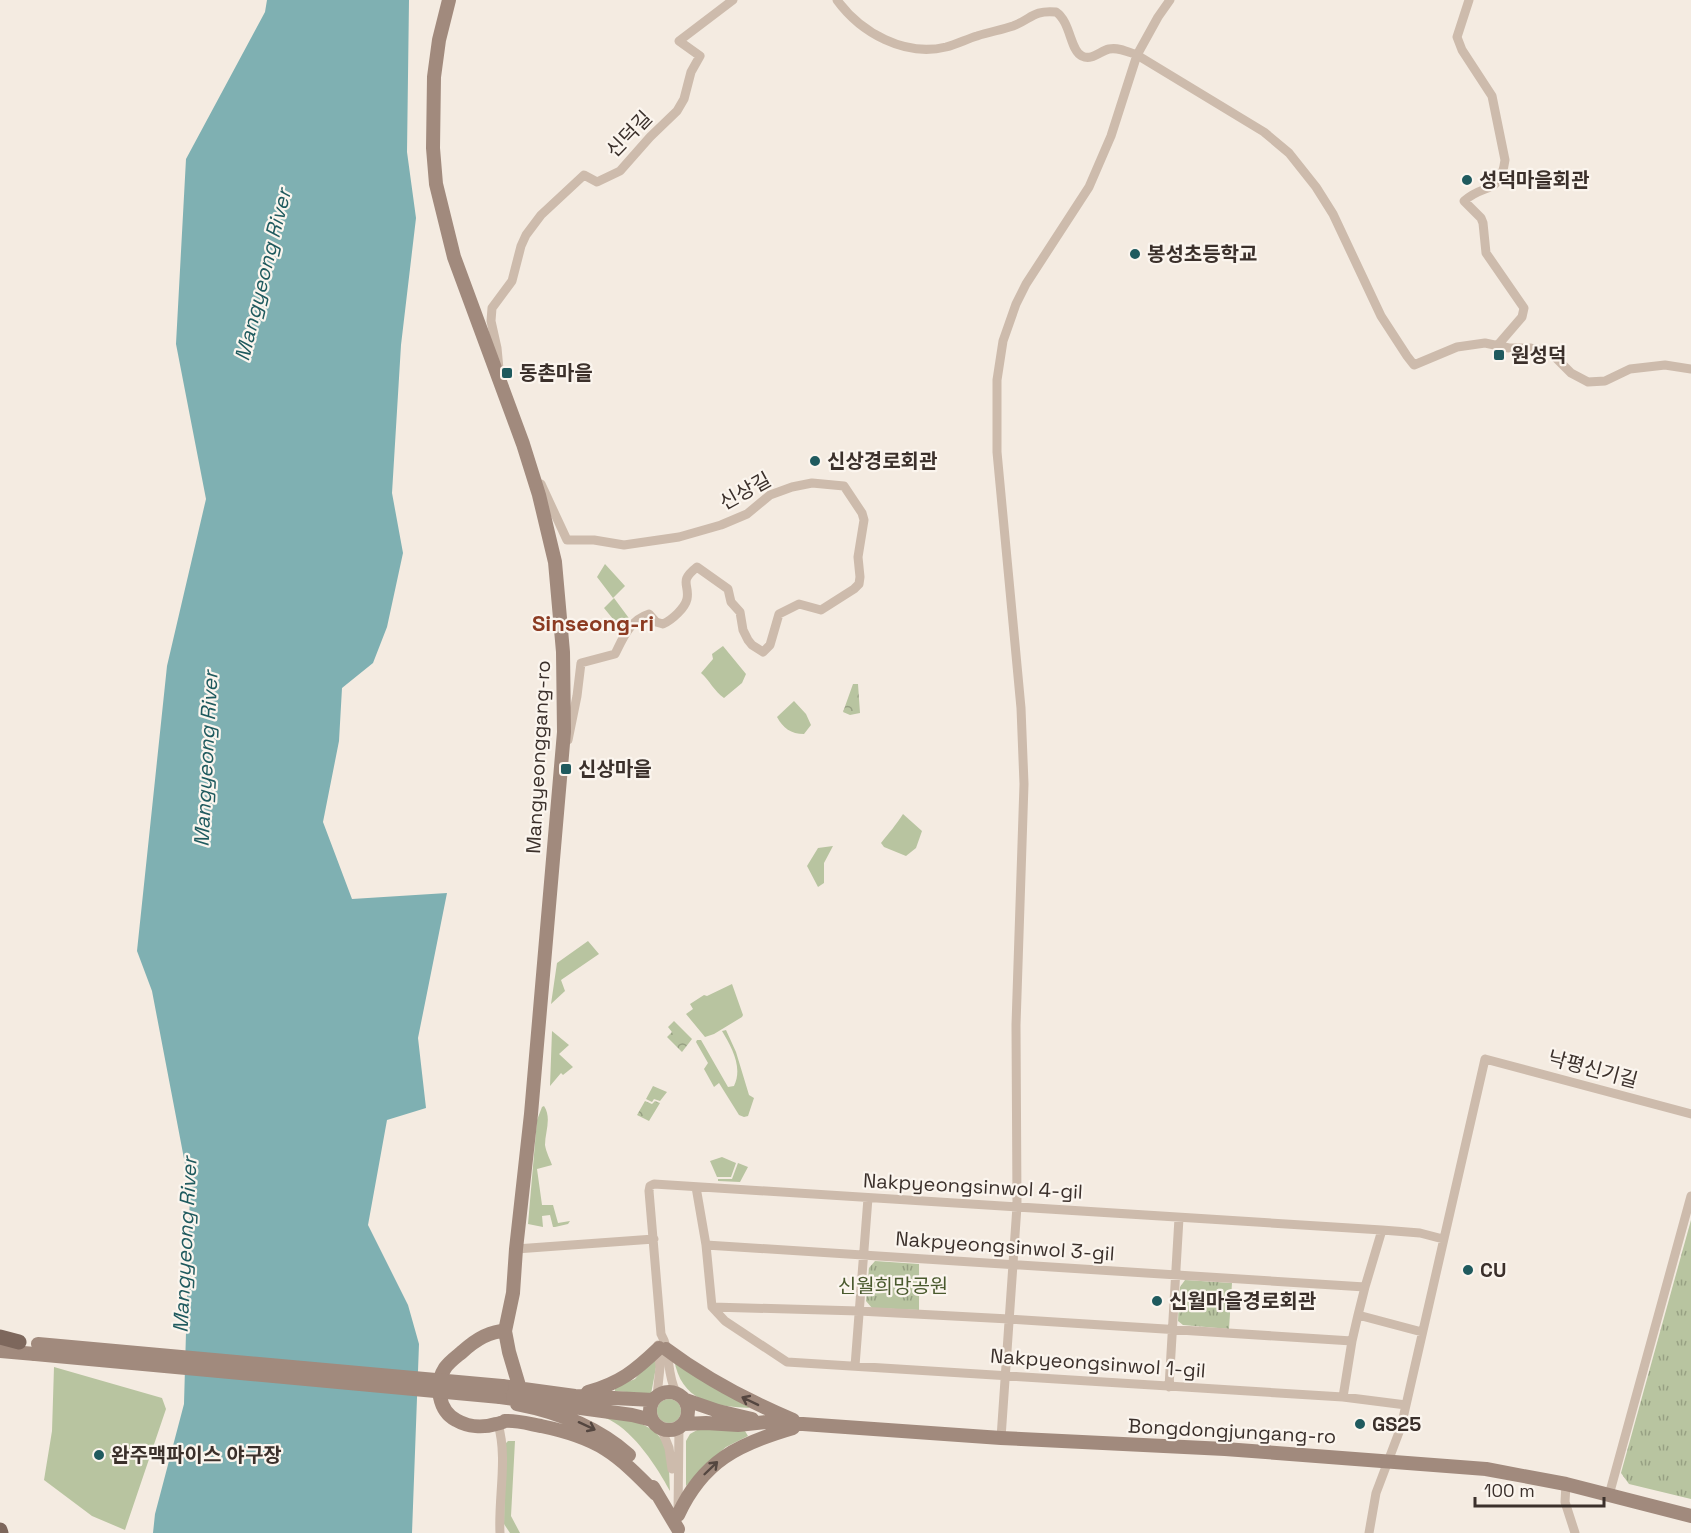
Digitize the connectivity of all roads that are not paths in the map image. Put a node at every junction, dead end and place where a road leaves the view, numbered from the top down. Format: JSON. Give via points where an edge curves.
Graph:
{"nodes":[{"id":1,"x":449,"y":0,"type":"edge"},
{"id":2,"x":733,"y":0,"type":"edge"},
{"id":3,"x":837,"y":0,"type":"edge"},
{"id":4,"x":1170,"y":0,"type":"edge"},
{"id":5,"x":1469,"y":0,"type":"edge"},
{"id":6,"x":1137,"y":55,"type":"junction"},
{"id":7,"x":1497,"y":346,"type":"junction"},
{"id":8,"x":1691,"y":369,"type":"edge"},
{"id":9,"x":500,"y":380,"type":"junction"},
{"id":10,"x":523,"y":444,"type":"junction"},
{"id":11,"x":561,"y":766,"type":"junction"},
{"id":12,"x":1691,"y":1114,"type":"edge"},
{"id":13,"x":696,"y":1187,"type":"junction"},
{"id":14,"x":1691,"y":1196,"type":"edge"},
{"id":15,"x":868,"y":1198,"type":"junction"},
{"id":16,"x":1017,"y":1206,"type":"junction"},
{"id":17,"x":1179,"y":1218,"type":"junction"},
{"id":18,"x":1382,"y":1230,"type":"junction"},
{"id":19,"x":654,"y":1239,"type":"junction"},
{"id":20,"x":1443,"y":1239,"type":"junction"},
{"id":21,"x":706,"y":1245,"type":"junction"},
{"id":22,"x":516,"y":1249,"type":"junction"},
{"id":23,"x":864,"y":1256,"type":"junction"},
{"id":24,"x":1013,"y":1265,"type":"junction"},
{"id":25,"x":1175,"y":1275,"type":"junction"},
{"id":26,"x":1365,"y":1287,"type":"junction"},
{"id":27,"x":712,"y":1307,"type":"junction"},
{"id":28,"x":859,"y":1311,"type":"junction"},
{"id":29,"x":1358,"y":1315,"type":"junction"},
{"id":30,"x":1009,"y":1319,"type":"junction"},
{"id":31,"x":505,"y":1331,"type":"junction"},
{"id":32,"x":1172,"y":1331,"type":"junction"},
{"id":33,"x":1422,"y":1332,"type":"junction"},
{"id":34,"x":0,"y":1337,"type":"edge"},
{"id":35,"x":1352,"y":1341,"type":"junction"},
{"id":36,"x":0,"y":1342,"type":"edge"},
{"id":37,"x":19,"y":1342,"type":"junction"},
{"id":38,"x":662,"y":1344,"type":"junction"},
{"id":39,"x":36,"y":1349,"type":"junction"},
{"id":40,"x":0,"y":1351,"type":"edge"},
{"id":41,"x":855,"y":1366,"type":"junction"},
{"id":42,"x":1005,"y":1375,"type":"junction"},
{"id":43,"x":1169,"y":1387,"type":"junction"},
{"id":44,"x":575,"y":1396,"type":"junction"},
{"id":45,"x":681,"y":1396,"type":"junction"},
{"id":46,"x":512,"y":1397,"type":"junction"},
{"id":47,"x":1343,"y":1397,"type":"junction"},
{"id":48,"x":655,"y":1398,"type":"junction"},
{"id":49,"x":1406,"y":1405,"type":"junction"},
{"id":50,"x":766,"y":1422,"type":"junction"},
{"id":51,"x":501,"y":1423,"type":"junction"},
{"id":52,"x":656,"y":1424,"type":"junction"},
{"id":53,"x":803,"y":1424,"type":"junction"},
{"id":54,"x":681,"y":1426,"type":"junction"},
{"id":55,"x":560,"y":1430,"type":"junction"},
{"id":56,"x":1001,"y":1438,"type":"junction"},
{"id":57,"x":1387,"y":1461,"type":"junction"},
{"id":58,"x":1566,"y":1484,"type":"junction"},
{"id":59,"x":656,"y":1494,"type":"junction"},
{"id":60,"x":1609,"y":1495,"type":"junction"},
{"id":61,"x":1691,"y":1516,"type":"edge"},
{"id":62,"x":679,"y":1526,"type":"edge"},
{"id":63,"x":500,"y":1533,"type":"edge"},
{"id":64,"x":1369,"y":1533,"type":"edge"},
{"id":65,"x":1575,"y":1533,"type":"edge"}],
"edges":[{"from":1,"to":9,"type":"street","name":"Mangyeonggang-ro","via":[[434,77],[434,172],[454,257]]},
{"from":2,"to":9,"type":"street","name":"신덕길","via":[[679,40],[700,56],[677,111],[620,171],[597,182],[584,175],[541,215],[526,235],[512,281],[490,315]]},
{"from":3,"to":6,"type":"street","via":[[863,28],[909,47],[947,47],[1013,26],[1030,16],[1056,12],[1065,21],[1078,54],[1084,58],[1117,48]]},
{"from":4,"to":6,"type":"street"},
{"from":5,"to":7,"type":"street","via":[[1457,37],[1492,96],[1505,160],[1496,184],[1464,201],[1484,223],[1486,253],[1524,308]]},
{"from":6,"to":7,"type":"street","via":[[1264,132],[1288,153],[1333,214],[1381,316],[1414,364],[1457,347]]},
{"from":6,"to":16,"type":"street","via":[[1097,170],[1016,304],[1003,341],[997,380],[997,453],[1021,708],[1024,784],[1016,1025]]},
{"from":7,"to":8,"type":"street","via":[[1551,353],[1571,373],[1588,382],[1605,381],[1630,369]]},
{"from":9,"to":10,"type":"street","name":"Mangyeonggang-ro"},
{"from":10,"to":11,"type":"street","name":"Mangyeonggang-ro","via":[[552,552],[560,605],[564,682]]},
{"from":10,"to":11,"type":"street","name":"신상길","via":[[567,540],[624,545],[693,534],[747,514],[770,495],[812,483],[844,486],[864,520],[858,557],[859,584],[821,610],[799,604],[779,614],[770,645],[763,652],[748,640],[728,589],[697,567],[692,571],[685,587],[687,601],[670,621],[663,624],[649,614],[643,616],[627,631],[615,654],[581,663],[573,721]]},
{"from":11,"to":22,"type":"street","name":"Mangyeonggang-ro"},
{"from":12,"to":20,"type":"street","name":"낙평신기길","via":[[1485,1059]]},
{"from":13,"to":15,"type":"street","name":"Nakpyeongsinwol 4-gil"},
{"from":13,"to":19,"type":"street","name":"Nakpyeongsinwol 4-gil","via":[[650,1186]]},
{"from":13,"to":21,"type":"street"},
{"from":14,"to":60,"type":"street"},
{"from":15,"to":16,"type":"street","name":"Nakpyeongsinwol 4-gil"},
{"from":15,"to":23,"type":"street"},
{"from":16,"to":17,"type":"street","name":"Nakpyeongsinwol 4-gil"},
{"from":16,"to":24,"type":"street"},
{"from":17,"to":18,"type":"street","name":"Nakpyeongsinwol 4-gil"},
{"from":17,"to":25,"type":"street"},
{"from":18,"to":20,"type":"street","name":"Nakpyeongsinwol 4-gil"},
{"from":18,"to":26,"type":"street"},
{"from":19,"to":22,"type":"street"},
{"from":19,"to":38,"type":"street","name":"Nakpyeongsinwol 4-gil"},
{"from":20,"to":33,"type":"street"},
{"from":21,"to":23,"type":"street","name":"Nakpyeongsinwol 3-gil"},
{"from":21,"to":27,"type":"street"},
{"from":22,"to":31,"type":"street","name":"Mangyeonggang-ro"},
{"from":23,"to":24,"type":"street","name":"Nakpyeongsinwol 3-gil"},
{"from":23,"to":28,"type":"street"},
{"from":24,"to":25,"type":"street","name":"Nakpyeongsinwol 3-gil"},
{"from":24,"to":30,"type":"street"},
{"from":25,"to":26,"type":"street","name":"Nakpyeongsinwol 3-gil"},
{"from":25,"to":32,"type":"street"},
{"from":26,"to":29,"type":"street"},
{"from":27,"to":28,"type":"street"},
{"from":27,"to":41,"type":"street","name":"Nakpyeongsinwol 1-gil","via":[[725,1321],[787,1362]]},
{"from":28,"to":30,"type":"street"},
{"from":28,"to":41,"type":"street"},
{"from":29,"to":33,"type":"street"},
{"from":29,"to":35,"type":"street"},
{"from":30,"to":32,"type":"street"},
{"from":30,"to":42,"type":"street"},
{"from":31,"to":46,"type":"street","name":"Mangyeonggang-ro","via":[[515,1375]]},
{"from":31,"to":51,"type":"street","via":[[487,1334],[466,1348],[444,1369],[439,1388],[447,1414],[457,1420],[483,1427]]},
{"from":32,"to":35,"type":"street"},
{"from":32,"to":43,"type":"street"},
{"from":33,"to":49,"type":"street"},
{"from":34,"to":37,"type":"main road"},
{"from":35,"to":47,"type":"street"},
{"from":36,"to":37,"type":"street"},
{"from":37,"to":39,"type":"street"},
{"from":38,"to":44,"type":"street","via":[[617,1382]]},
{"from":38,"to":45,"type":"street","name":"Nakpyeongsinwol 4-gil","via":[[669,1375]]},
{"from":38,"to":48,"type":"street","name":"Nakpyeongsinwol 4-gil"},
{"from":53,"to":38,"type":"street","one_way":true,"via":[[735,1394],[690,1367]]},
{"from":39,"to":40,"type":"street"},
{"from":39,"to":46,"type":"street","bridge":true},
{"from":41,"to":42,"type":"street","name":"Nakpyeongsinwol 1-gil"},
{"from":42,"to":43,"type":"street","name":"Nakpyeongsinwol 1-gil"},
{"from":42,"to":56,"type":"street"},
{"from":43,"to":47,"type":"street","name":"Nakpyeongsinwol 1-gil"},
{"from":44,"to":46,"type":"street"},
{"from":44,"to":48,"type":"street"},
{"from":45,"to":48,"type":"street","via":[[662,1392]]},
{"from":45,"to":50,"type":"street","name":"Bongdongjungang-ro","via":[[711,1409]]},
{"from":45,"to":54,"type":"street","via":[[689,1412]]},
{"from":46,"to":51,"type":"street"},
{"from":46,"to":52,"type":"street","name":"Bongdongjungang-ro","via":[[633,1415]]},
{"from":46,"to":55,"type":"street"},
{"from":46,"to":59,"type":"street","one_way":true,"via":[[580,1422],[612,1440],[640,1466]]},
{"from":47,"to":49,"type":"street","name":"Nakpyeongsinwol 1-gil"},
{"from":48,"to":52,"type":"street","via":[[650,1413]]},
{"from":49,"to":57,"type":"street"},
{"from":50,"to":53,"type":"street","name":"Bongdongjungang-ro"},
{"from":50,"to":54,"type":"street","name":"Bongdongjungang-ro"},
{"from":51,"to":55,"type":"street"},
{"from":51,"to":63,"type":"street"},
{"from":52,"to":54,"type":"street","name":"Bongdongjungang-ro","via":[[667,1430]]},
{"from":52,"to":62,"type":"street","via":[[666,1438],[672,1460],[672,1503]]},
{"from":53,"to":56,"type":"street","name":"Bongdongjungang-ro"},
{"from":62,"to":53,"type":"street","one_way":true,"via":[[696,1483],[725,1456],[751,1441]]},
{"from":54,"to":62,"type":"street"},
{"from":55,"to":59,"type":"street","via":[[609,1450]]},
{"from":56,"to":57,"type":"street","name":"Bongdongjungang-ro"},
{"from":57,"to":58,"type":"street","name":"Bongdongjungang-ro","via":[[1486,1469]]},
{"from":57,"to":64,"type":"street"},
{"from":58,"to":60,"type":"street","name":"Bongdongjungang-ro"},
{"from":58,"to":65,"type":"street","via":[[1565,1502]]},
{"from":59,"to":62,"type":"street"},
{"from":60,"to":61,"type":"street","name":"Bongdongjungang-ro"}]}
